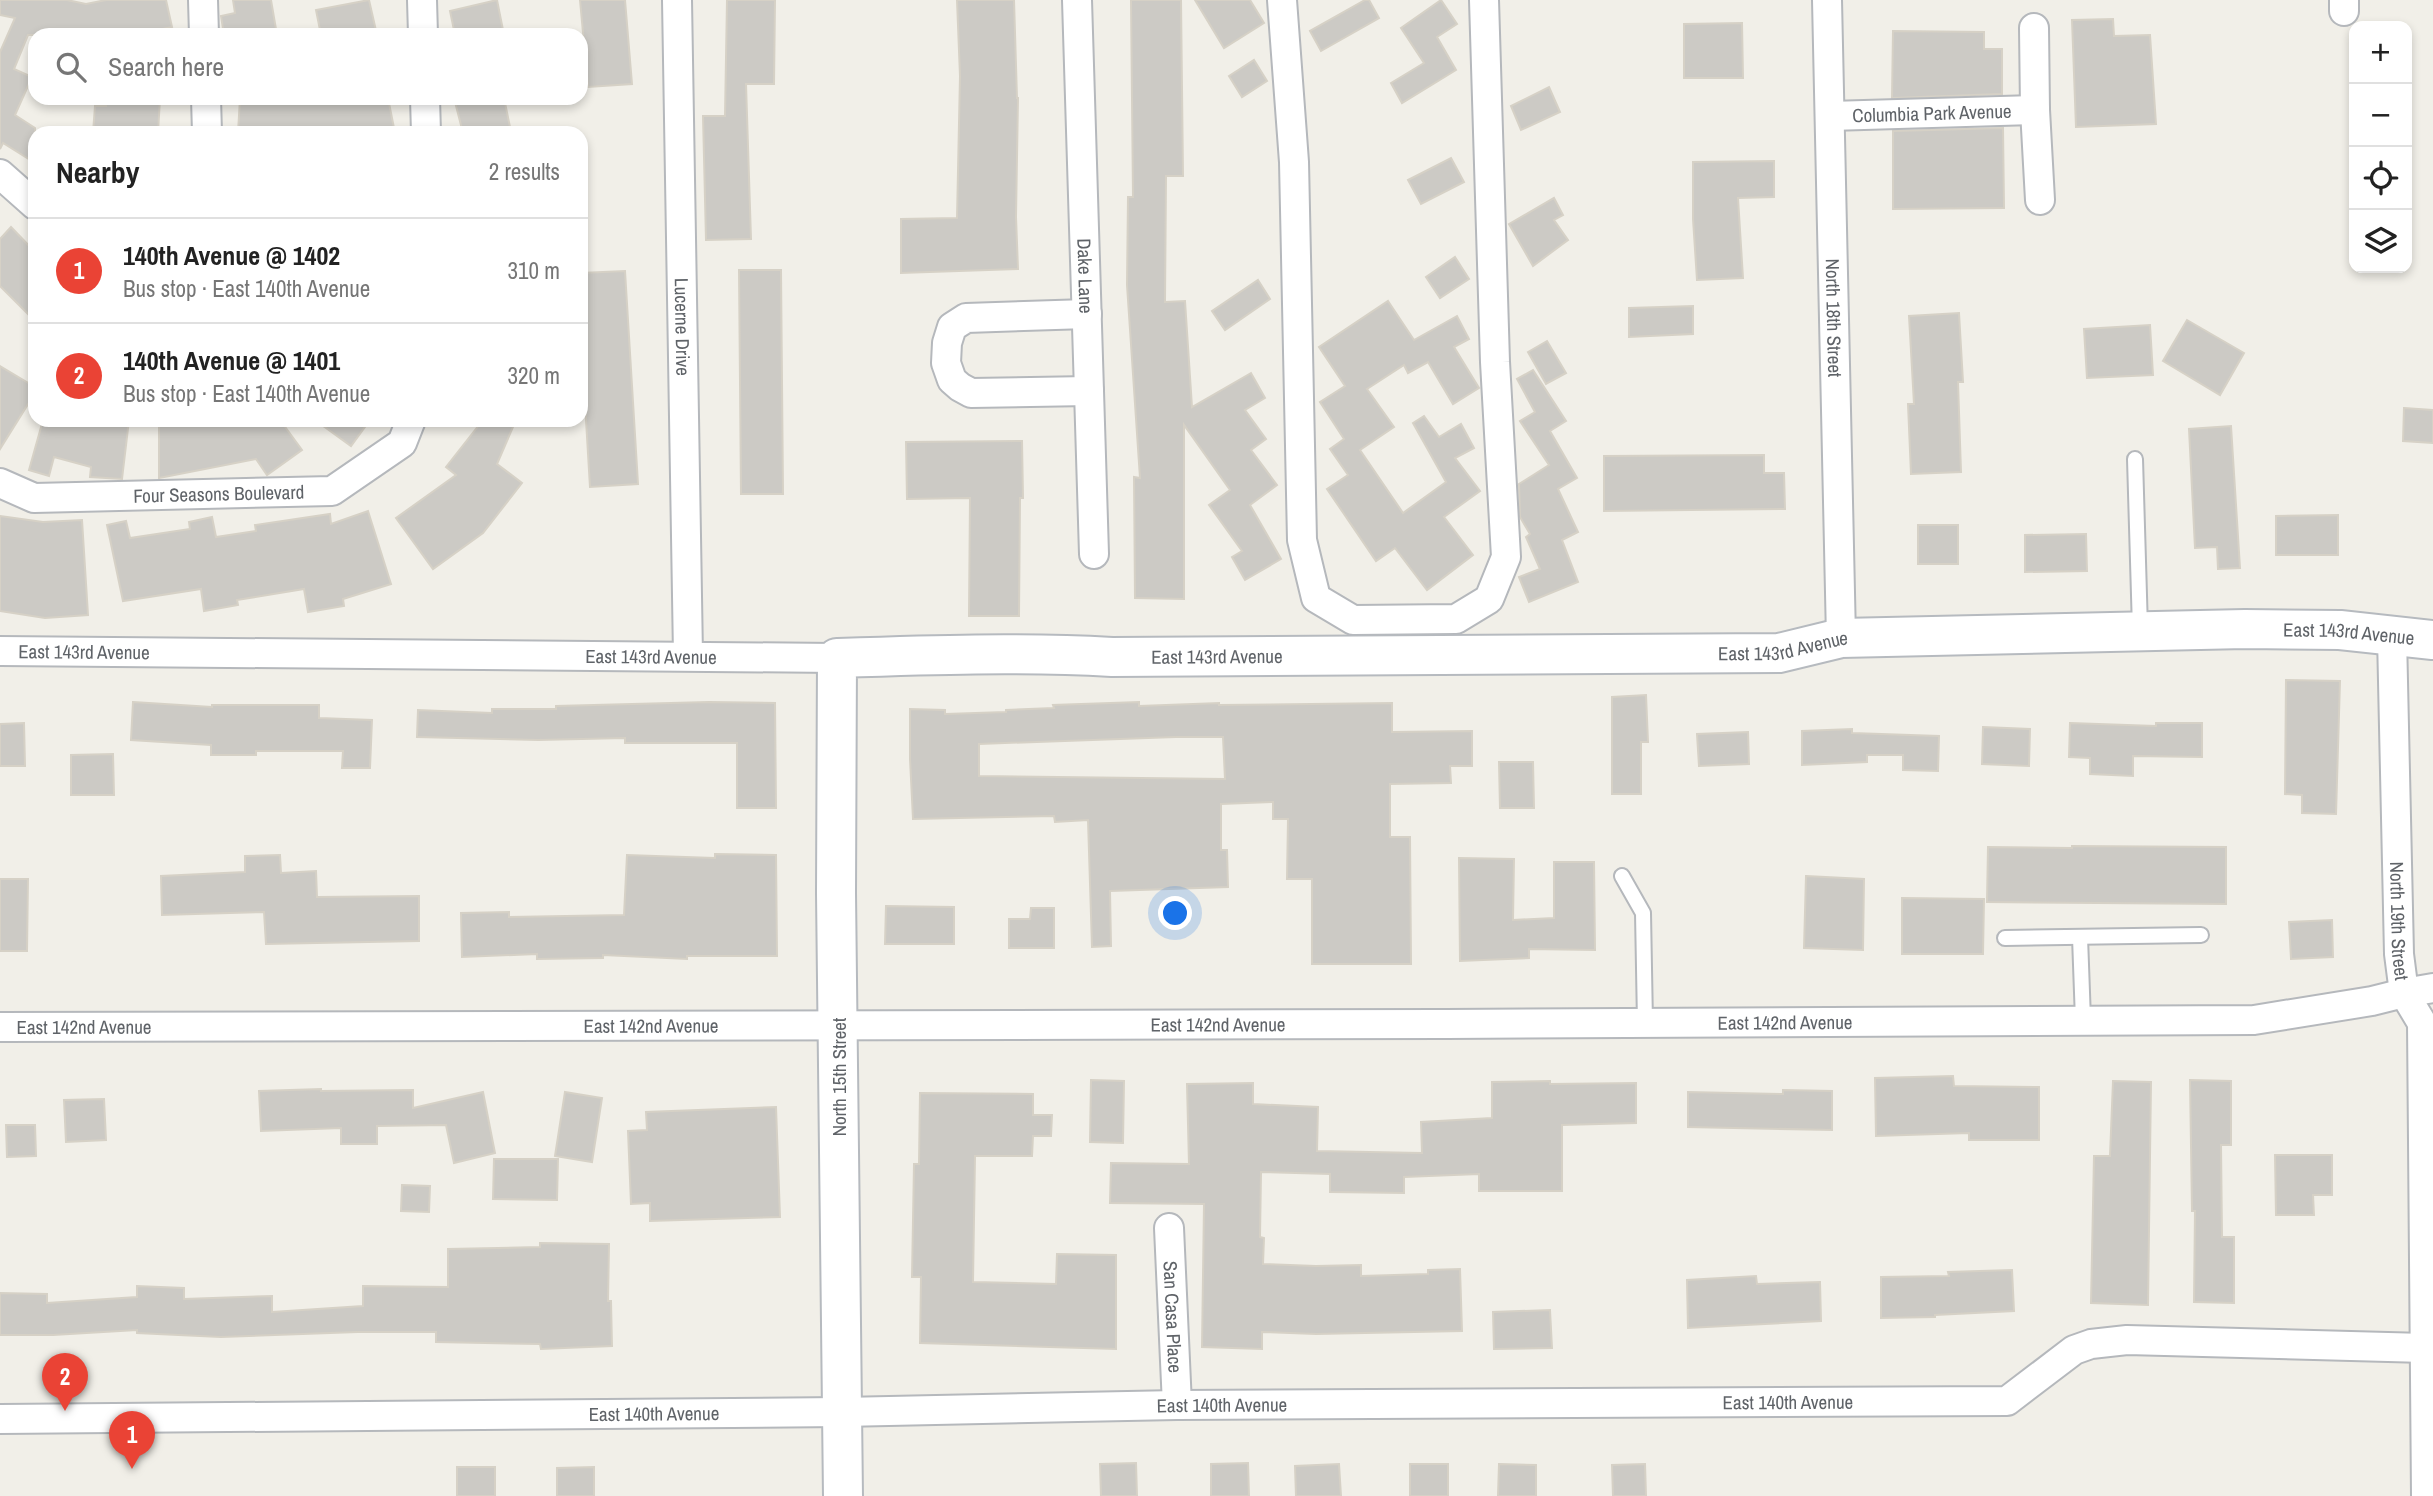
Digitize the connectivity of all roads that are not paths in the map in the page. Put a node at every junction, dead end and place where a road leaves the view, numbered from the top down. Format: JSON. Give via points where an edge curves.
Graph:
{"nodes":[{"id":1,"x":203,"y":0,"type":"edge"},
{"id":2,"x":422,"y":0,"type":"edge"},
{"id":3,"x":677,"y":0,"type":"edge"},
{"id":4,"x":1077,"y":0,"type":"edge"},
{"id":5,"x":1283,"y":0,"type":"edge"},
{"id":6,"x":1484,"y":0,"type":"edge"},
{"id":7,"x":1827,"y":0,"type":"edge"},
{"id":8,"x":204,"y":28,"type":"edge"},
{"id":9,"x":423,"y":28,"type":"edge"},
{"id":10,"x":2034,"y":28,"type":"dead end"},
{"id":11,"x":206,"y":105,"type":"edge"},
{"id":12,"x":425,"y":105,"type":"edge"},
{"id":13,"x":2035,"y":110,"type":"junction"},
{"id":14,"x":1830,"y":116,"type":"junction"},
{"id":15,"x":207,"y":126,"type":"edge"},
{"id":16,"x":426,"y":126,"type":"edge"},
{"id":17,"x":0,"y":174,"type":"edge"},
{"id":18,"x":28,"y":199,"type":"edge"},
{"id":19,"x":2040,"y":200,"type":"dead end"},
{"id":20,"x":1087,"y":314,"type":"junction"},
{"id":21,"x":1089,"y":391,"type":"junction"},
{"id":22,"x":408,"y":427,"type":"edge"},
{"id":23,"x":2135,"y":459,"type":"dead end"},
{"id":24,"x":0,"y":484,"type":"edge"},
{"id":25,"x":1094,"y":554,"type":"dead end"},
{"id":26,"x":2140,"y":631,"type":"junction"},
{"id":27,"x":2392,"y":636,"type":"junction"},
{"id":28,"x":1841,"y":638,"type":"junction"},
{"id":29,"x":2433,"y":640,"type":"edge"},
{"id":30,"x":0,"y":651,"type":"edge"},
{"id":31,"x":688,"y":656,"type":"junction"},
{"id":32,"x":837,"y":658,"type":"junction"},
{"id":33,"x":1622,"y":876,"type":"dead end"},
{"id":34,"x":2201,"y":935,"type":"dead end"},
{"id":35,"x":2080,"y":937,"type":"junction"},
{"id":36,"x":2005,"y":938,"type":"dead end"},
{"id":37,"x":2433,"y":988,"type":"edge"},
{"id":38,"x":2404,"y":993,"type":"junction"},
{"id":39,"x":2083,"y":1020,"type":"junction"},
{"id":40,"x":1645,"y":1023,"type":"junction"},
{"id":41,"x":839,"y":1024,"type":"junction"},
{"id":42,"x":0,"y":1027,"type":"edge"},
{"id":43,"x":1169,"y":1228,"type":"dead end"},
{"id":44,"x":2425,"y":1348,"type":"junction"},
{"id":45,"x":1177,"y":1405,"type":"junction"},
{"id":46,"x":842,"y":1412,"type":"junction"},
{"id":47,"x":0,"y":1419,"type":"edge"},
{"id":48,"x":842,"y":1496,"type":"edge"},
{"id":49,"x":2426,"y":1496,"type":"edge"}],
"edges":[{"from":1,"to":8,"type":"street"},
{"from":2,"to":9,"type":"street"},
{"from":3,"to":31,"type":"street","name":"Lucerne Drive"},
{"from":4,"to":20,"type":"street","name":"Dake Lane"},
{"from":5,"to":6,"type":"street","via":[[1293,162],[1302,540],[1316,598],[1353,620],[1455,618],[1489,598],[1506,557]]},
{"from":7,"to":14,"type":"street","name":"North 18th Street"},
{"from":10,"to":13,"type":"street","name":"Columbia Park Avenue"},
{"from":11,"to":15,"type":"street"},
{"from":12,"to":16,"type":"street"},
{"from":13,"to":14,"type":"street","name":"Columbia Park Avenue"},
{"from":13,"to":19,"type":"street","name":"Columbia Park Avenue"},
{"from":14,"to":28,"type":"street","name":"North 18th Street"},
{"from":17,"to":18,"type":"street"},
{"from":20,"to":21,"type":"street","name":"Dake Lane"},
{"from":20,"to":21,"type":"street","via":[[966,318],[952,327],[946,363],[952,380],[971,393]]},
{"from":21,"to":25,"type":"street","name":"Dake Lane"},
{"from":22,"to":24,"type":"street","name":"Four Seasons Boulevard","via":[[402,443],[332,491],[34,498]]},
{"from":23,"to":26,"type":"lane"},
{"from":26,"to":27,"type":"street","name":"East 143rd Avenue","via":[[2340,630]]},
{"from":26,"to":28,"type":"street","name":"East 143rd Avenue"},
{"from":27,"to":29,"type":"street","name":"East 143rd Avenue"},
{"from":27,"to":38,"type":"street","name":"North 19th Street","via":[[2399,954]]},
{"from":28,"to":32,"type":"street","name":"East 143rd Avenue","via":[[1779,653]]},
{"from":30,"to":31,"type":"street","name":"East 143rd Avenue"},
{"from":31,"to":32,"type":"street","name":"East 143rd Avenue"},
{"from":32,"to":41,"type":"street","name":"North 15th Street"},
{"from":33,"to":40,"type":"lane","via":[[1643,913]]},
{"from":34,"to":35,"type":"lane"},
{"from":35,"to":36,"type":"lane"},
{"from":35,"to":39,"type":"lane"},
{"from":37,"to":38,"type":"street","name":"East 142nd Avenue"},
{"from":38,"to":39,"type":"street","name":"East 142nd Avenue","via":[[2254,1020]]},
{"from":38,"to":44,"type":"street","name":"North 19th Street","via":[[2422,1023]]},
{"from":39,"to":40,"type":"street","name":"East 142nd Avenue"},
{"from":40,"to":41,"type":"street","name":"East 142nd Avenue"},
{"from":41,"to":42,"type":"street","name":"East 142nd Avenue"},
{"from":41,"to":46,"type":"street","name":"North 15th Street"},
{"from":43,"to":45,"type":"street","name":"San Casa Place"},
{"from":44,"to":45,"type":"street","name":"East 140th Avenue","via":[[2127,1339],[2074,1350],[2007,1401]]},
{"from":44,"to":49,"type":"street","name":"North 19th Street"},
{"from":45,"to":46,"type":"street","name":"East 140th Avenue"},
{"from":46,"to":47,"type":"street","name":"East 140th Avenue"},
{"from":46,"to":48,"type":"street","name":"North 15th Street"}]}
